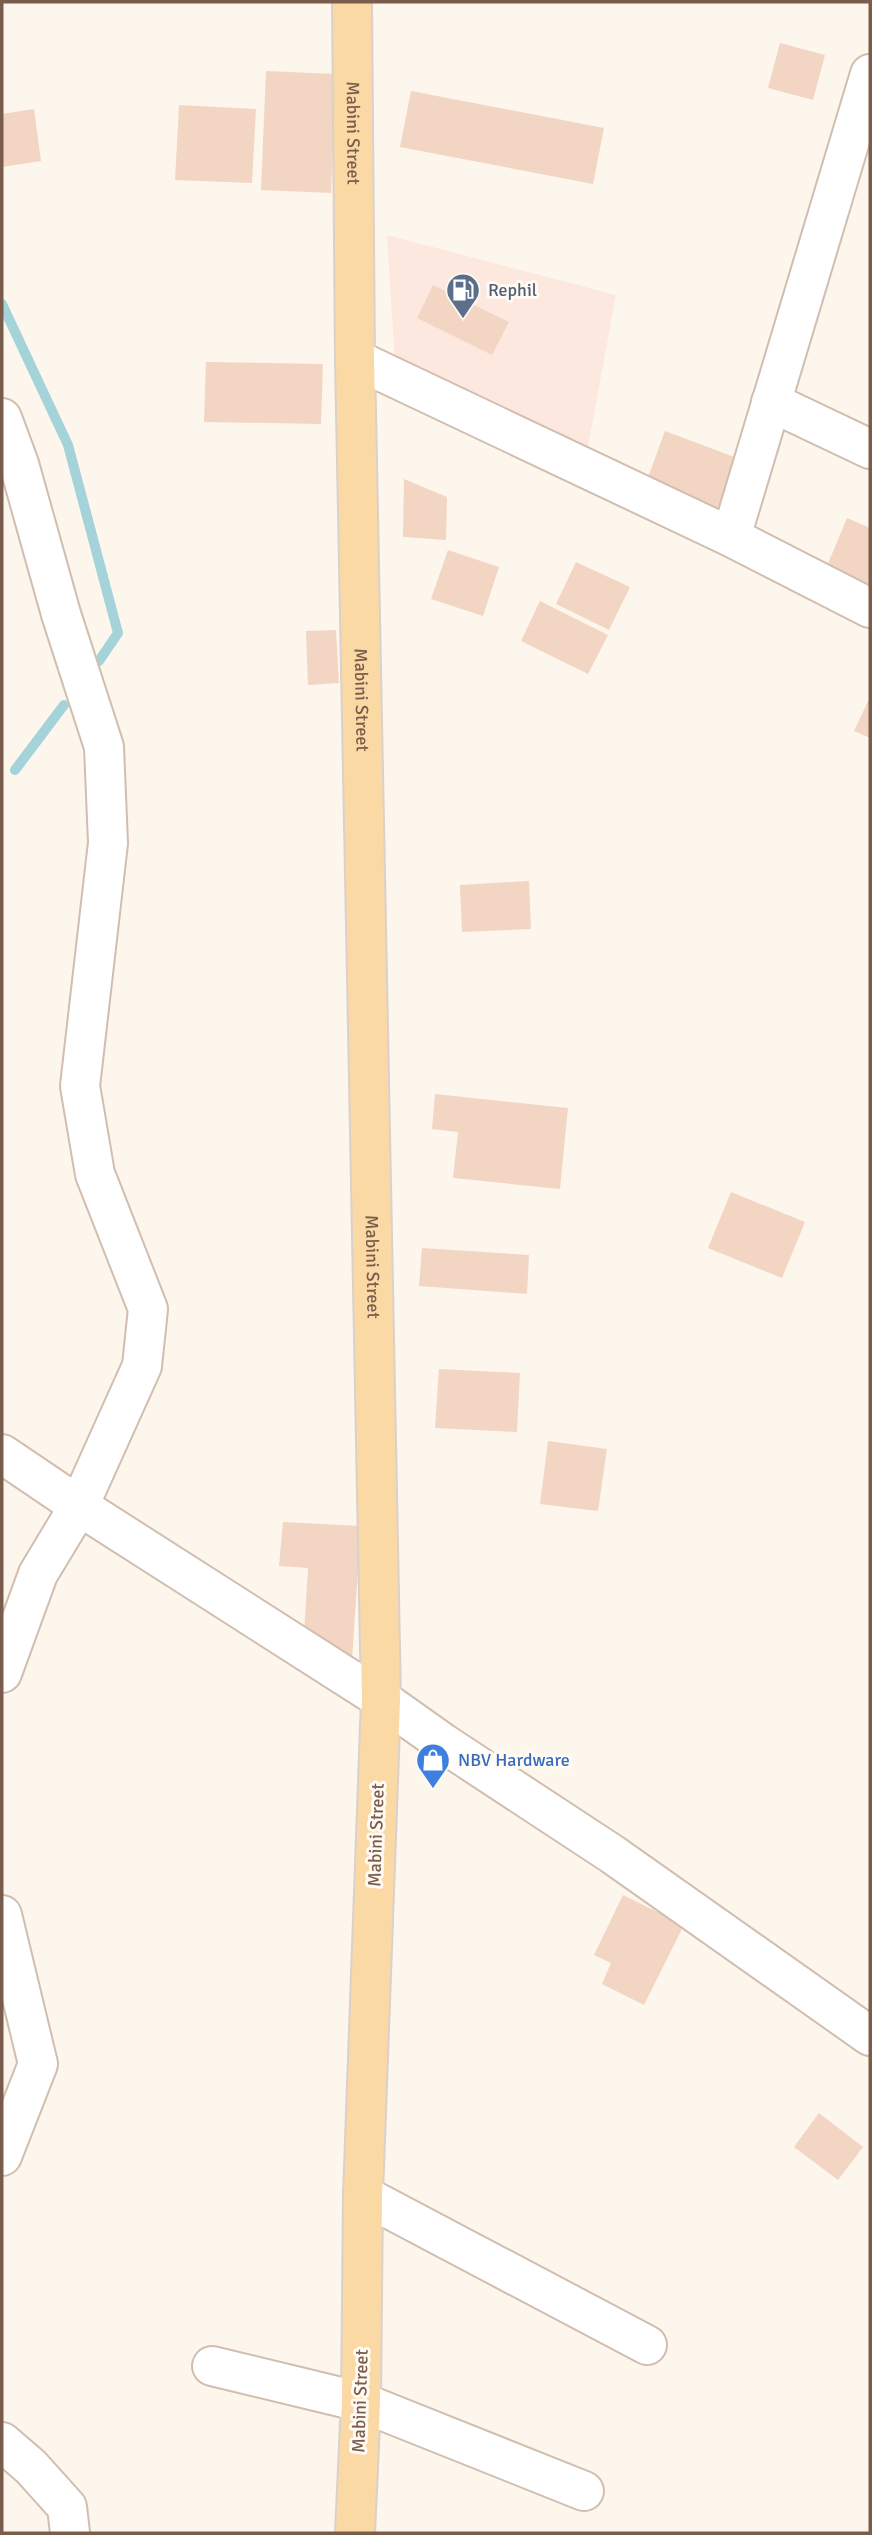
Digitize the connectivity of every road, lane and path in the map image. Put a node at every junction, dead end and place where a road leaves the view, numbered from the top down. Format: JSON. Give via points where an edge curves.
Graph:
{"nodes":[{"id":1,"x":352,"y":2,"type":"edge"},
{"id":2,"x":870,"y":74,"type":"edge"},
{"id":3,"x":355,"y":359,"type":"junction"},
{"id":4,"x":771,"y":402,"type":"junction"},
{"id":5,"x":2,"y":418,"type":"edge"},
{"id":6,"x":870,"y":449,"type":"edge"},
{"id":7,"x":731,"y":537,"type":"junction"},
{"id":8,"x":870,"y":608,"type":"edge"},
{"id":9,"x":2,"y":1454,"type":"edge"},
{"id":10,"x":79,"y":1506,"type":"junction"},
{"id":11,"x":2,"y":1673,"type":"edge"},
{"id":12,"x":380,"y":1699,"type":"junction"},
{"id":13,"x":2,"y":1915,"type":"edge"},
{"id":14,"x":870,"y":2036,"type":"edge"},
{"id":15,"x":2,"y":2156,"type":"edge"},
{"id":16,"x":363,"y":2195,"type":"junction"},
{"id":17,"x":647,"y":2345,"type":"dead end"},
{"id":18,"x":212,"y":2366,"type":"dead end"},
{"id":19,"x":361,"y":2402,"type":"junction"},
{"id":20,"x":2,"y":2442,"type":"edge"},
{"id":21,"x":584,"y":2491,"type":"dead end"},
{"id":22,"x":70,"y":2533,"type":"edge"},
{"id":23,"x":355,"y":2533,"type":"edge"}],
"edges":[{"from":1,"to":3,"type":"main road","name":"Mabini Street"},
{"from":2,"to":4,"type":"street"},
{"from":3,"to":7,"type":"street"},
{"from":3,"to":12,"type":"main road","name":"Mabini Street"},
{"from":4,"to":6,"type":"street"},
{"from":4,"to":7,"type":"street"},
{"from":5,"to":10,"type":"street","via":[[104,747],[108,843],[80,1086],[95,1174],[148,1310],[142,1366]]},
{"from":7,"to":8,"type":"street"},
{"from":9,"to":10,"type":"street"},
{"from":10,"to":11,"type":"street","via":[[38,1574]]},
{"from":10,"to":12,"type":"street"},
{"from":12,"to":14,"type":"street","via":[[612,1854]]},
{"from":12,"to":16,"type":"main road","name":"Mabini Street"},
{"from":13,"to":15,"type":"street","via":[[38,2064]]},
{"from":16,"to":17,"type":"street"},
{"from":16,"to":19,"type":"main road","name":"Mabini Street"},
{"from":18,"to":19,"type":"street"},
{"from":19,"to":21,"type":"street"},
{"from":19,"to":23,"type":"main road","name":"Mabini Street"},
{"from":20,"to":22,"type":"street","via":[[66,2507]]}]}
